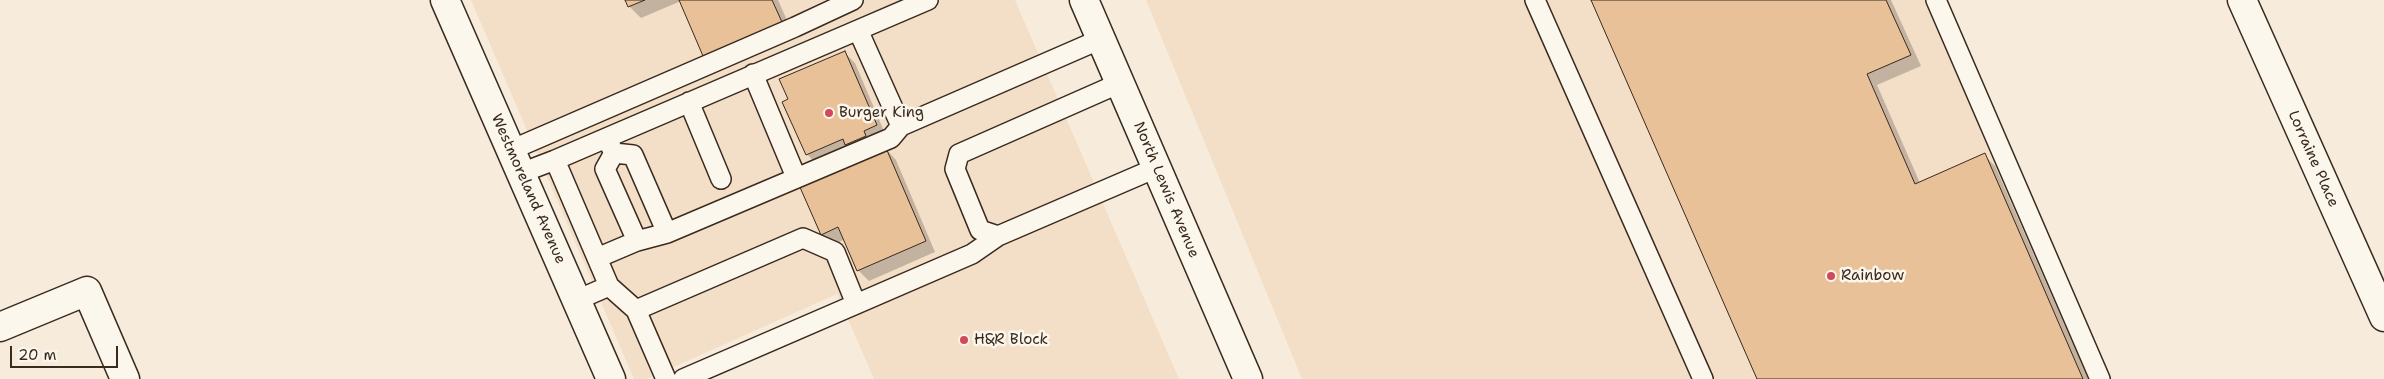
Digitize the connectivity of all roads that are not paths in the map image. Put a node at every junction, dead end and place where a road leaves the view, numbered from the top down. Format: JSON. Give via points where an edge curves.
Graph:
{"nodes":[{"id":1,"x":445,"y":0,"type":"edge"},
{"id":2,"x":853,"y":0,"type":"edge"},
{"id":3,"x":928,"y":0,"type":"edge"},
{"id":4,"x":1084,"y":0,"type":"edge"},
{"id":5,"x":1535,"y":0,"type":"edge"},
{"id":6,"x":1936,"y":0,"type":"edge"},
{"id":7,"x":2242,"y":0,"type":"edge"},
{"id":8,"x":858,"y":30,"type":"junction"},
{"id":9,"x":1101,"y":39,"type":"junction"},
{"id":10,"x":753,"y":74,"type":"junction"},
{"id":11,"x":1120,"y":83,"type":"junction"},
{"id":12,"x":689,"y":102,"type":"junction"},
{"id":13,"x":901,"y":126,"type":"junction"},
{"id":14,"x":610,"y":145,"type":"junction"},
{"id":15,"x":555,"y":160,"type":"junction"},
{"id":16,"x":516,"y":161,"type":"junction"},
{"id":17,"x":1156,"y":168,"type":"junction"},
{"id":18,"x":796,"y":177,"type":"junction"},
{"id":19,"x":721,"y":178,"type":"dead end"},
{"id":20,"x":667,"y":233,"type":"junction"},
{"id":21,"x":998,"y":236,"type":"junction"},
{"id":22,"x":637,"y":241,"type":"junction"},
{"id":23,"x":597,"y":258,"type":"junction"},
{"id":24,"x":609,"y":286,"type":"junction"},
{"id":25,"x":577,"y":300,"type":"junction"},
{"id":26,"x":856,"y":304,"type":"junction"},
{"id":27,"x":636,"y":310,"type":"junction"},
{"id":28,"x":2384,"y":317,"type":"edge"},
{"id":29,"x":0,"y":328,"type":"edge"},
{"id":30,"x":125,"y":379,"type":"edge"},
{"id":31,"x":611,"y":379,"type":"edge"},
{"id":32,"x":666,"y":379,"type":"edge"},
{"id":33,"x":683,"y":379,"type":"edge"},
{"id":34,"x":1248,"y":379,"type":"edge"},
{"id":35,"x":1703,"y":379,"type":"edge"},
{"id":36,"x":2100,"y":379,"type":"edge"}],
"edges":[{"from":1,"to":16,"type":"street","name":"Westmoreland Avenue"},
{"from":2,"to":16,"type":"lane"},
{"from":3,"to":8,"type":"lane"},
{"from":4,"to":9,"type":"street","name":"North Lewis Avenue"},
{"from":5,"to":35,"type":"lane"},
{"from":6,"to":36,"type":"lane"},
{"from":7,"to":28,"type":"street","name":"Lorraine Place"},
{"from":8,"to":10,"type":"lane"},
{"from":8,"to":13,"type":"lane"},
{"from":9,"to":11,"type":"street","name":"North Lewis Avenue"},
{"from":9,"to":13,"type":"lane"},
{"from":10,"to":12,"type":"lane"},
{"from":10,"to":18,"type":"lane"},
{"from":11,"to":17,"type":"street","name":"North Lewis Avenue"},
{"from":11,"to":21,"type":"lane","via":[[959,154],[955,169],[980,230]]},
{"from":12,"to":14,"type":"lane"},
{"from":12,"to":19,"type":"lane"},
{"from":13,"to":18,"type":"lane","via":[[891,138]]},
{"from":14,"to":15,"type":"lane"},
{"from":14,"to":20,"type":"lane","via":[[633,155]]},
{"from":14,"to":22,"type":"lane","via":[[605,169]]},
{"from":15,"to":16,"type":"lane"},
{"from":15,"to":23,"type":"lane"},
{"from":16,"to":25,"type":"street","name":"Westmoreland Avenue"},
{"from":17,"to":21,"type":"lane"},
{"from":17,"to":34,"type":"street","name":"North Lewis Avenue"},
{"from":18,"to":20,"type":"lane"},
{"from":20,"to":22,"type":"lane"},
{"from":21,"to":26,"type":"lane","via":[[972,254]]},
{"from":22,"to":23,"type":"lane"},
{"from":23,"to":24,"type":"lane"},
{"from":24,"to":25,"type":"lane"},
{"from":24,"to":27,"type":"lane"},
{"from":25,"to":31,"type":"street","name":"Westmoreland Avenue"},
{"from":26,"to":27,"type":"lane","via":[[835,252],[803,238]]},
{"from":26,"to":33,"type":"lane"},
{"from":27,"to":32,"type":"lane"},
{"from":29,"to":30,"type":"street","via":[[87,291]]}]}
